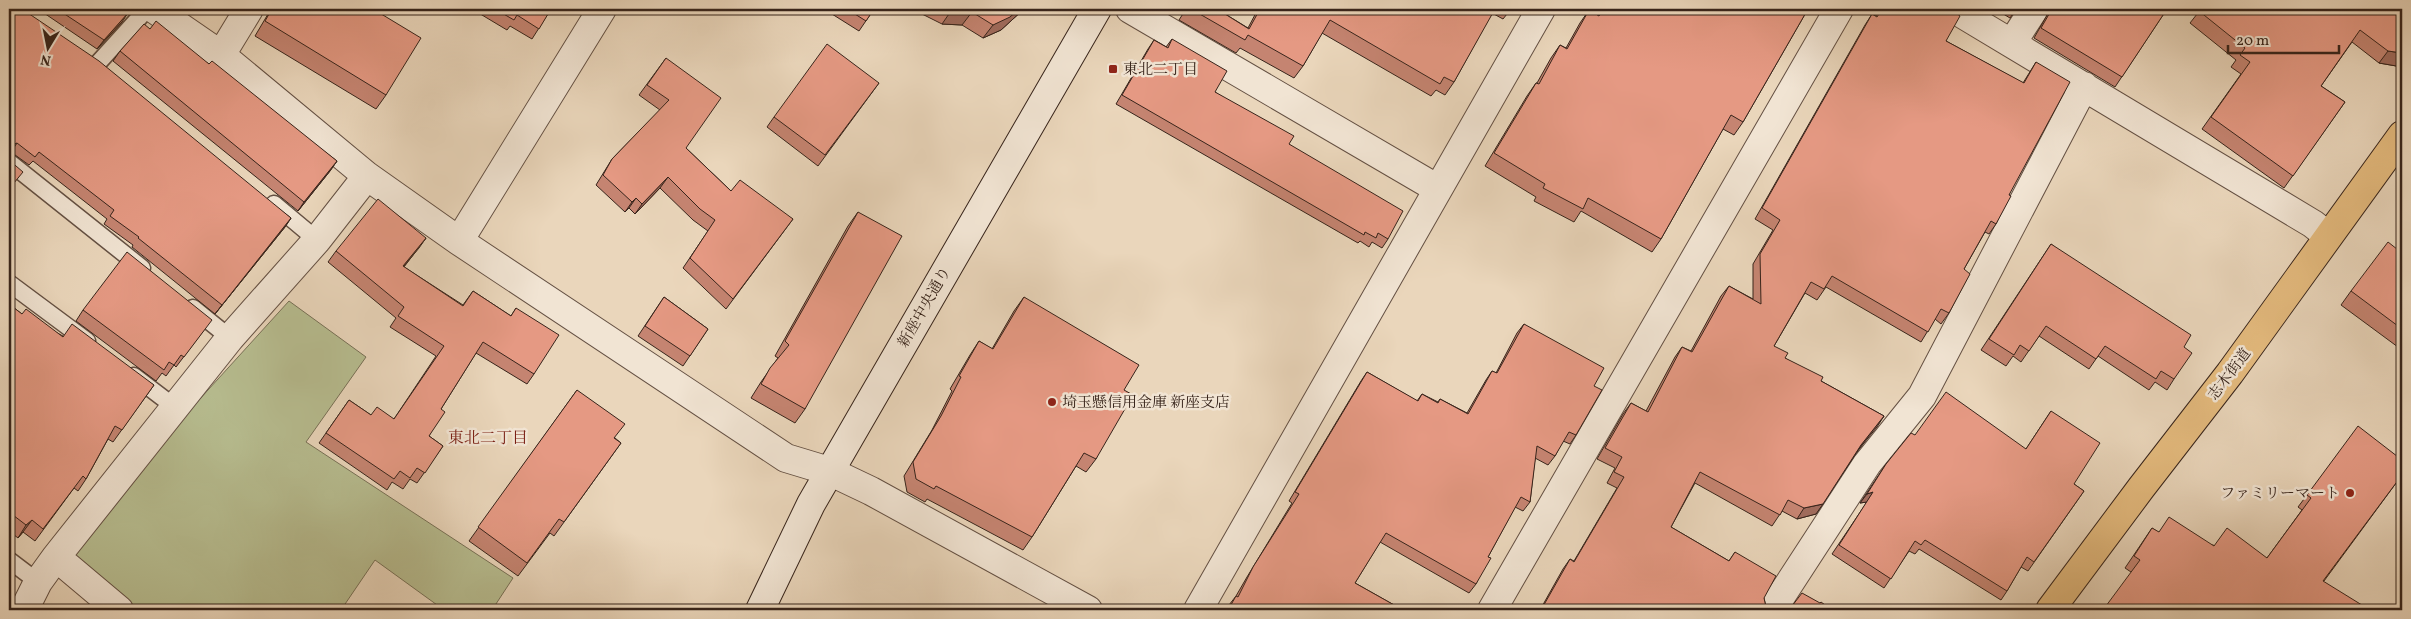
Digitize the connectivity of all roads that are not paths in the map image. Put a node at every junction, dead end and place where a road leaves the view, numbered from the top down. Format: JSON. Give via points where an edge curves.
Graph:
{"nodes":[{"id":1,"x":147,"y":9,"type":"edge"},
{"id":2,"x":154,"y":9,"type":"edge"},
{"id":3,"x":248,"y":9,"type":"edge"},
{"id":4,"x":602,"y":9,"type":"edge"},
{"id":5,"x":1097,"y":9,"type":"edge"},
{"id":6,"x":1130,"y":9,"type":"edge"},
{"id":7,"x":1542,"y":9,"type":"edge"},
{"id":8,"x":1839,"y":9,"type":"edge"},
{"id":9,"x":1954,"y":9,"type":"edge"},
{"id":10,"x":2034,"y":9,"type":"edge"},
{"id":11,"x":2012,"y":43,"type":"junction"},
{"id":12,"x":84,"y":52,"type":"edge"},
{"id":13,"x":221,"y":56,"type":"junction"},
{"id":14,"x":99,"y":62,"type":"junction"},
{"id":15,"x":114,"y":75,"type":"edge"},
{"id":16,"x":2084,"y":86,"type":"junction"},
{"id":17,"x":2402,"y":137,"type":"edge"},
{"id":18,"x":9,"y":162,"type":"edge"},
{"id":19,"x":367,"y":176,"type":"junction"},
{"id":20,"x":1438,"y":189,"type":"junction"},
{"id":21,"x":265,"y":197,"type":"edge"},
{"id":22,"x":2328,"y":236,"type":"junction"},
{"id":23,"x":317,"y":240,"type":"junction"},
{"id":24,"x":459,"y":241,"type":"junction"},
{"id":25,"x":154,"y":278,"type":"edge"},
{"id":26,"x":9,"y":283,"type":"edge"},
{"id":27,"x":177,"y":296,"type":"edge"},
{"id":28,"x":230,"y":338,"type":"junction"},
{"id":29,"x":97,"y":348,"type":"edge"},
{"id":30,"x":120,"y":366,"type":"edge"},
{"id":31,"x":176,"y":408,"type":"junction"},
{"id":32,"x":830,"y":471,"type":"junction"},
{"id":33,"x":56,"y":557,"type":"junction"},
{"id":34,"x":9,"y":560,"type":"edge"},
{"id":35,"x":38,"y":582,"type":"junction"},
{"id":36,"x":24,"y":610,"type":"edge"},
{"id":37,"x":119,"y":610,"type":"edge"},
{"id":38,"x":760,"y":610,"type":"edge"},
{"id":39,"x":1088,"y":610,"type":"edge"},
{"id":40,"x":1198,"y":610,"type":"edge"},
{"id":41,"x":1492,"y":610,"type":"edge"},
{"id":42,"x":1772,"y":610,"type":"edge"},
{"id":43,"x":2050,"y":610,"type":"edge"}],
"edges":[{"from":1,"to":14,"type":"lane"},
{"from":2,"to":13,"type":"street"},
{"from":3,"to":13,"type":"street"},
{"from":4,"to":24,"type":"street"},
{"from":5,"to":32,"type":"street","name":"新座中央通り"},
{"from":6,"to":20,"type":"street"},
{"from":7,"to":20,"type":"street"},
{"from":8,"to":41,"type":"street"},
{"from":9,"to":11,"type":"street"},
{"from":10,"to":11,"type":"street"},
{"from":11,"to":16,"type":"street"},
{"from":12,"to":14,"type":"lane"},
{"from":13,"to":19,"type":"street"},
{"from":14,"to":15,"type":"lane"},
{"from":16,"to":22,"type":"street"},
{"from":16,"to":42,"type":"street","via":[[1922,396],[1867,464]]},
{"from":17,"to":22,"type":"main road","name":"志木街道"},
{"from":18,"to":25,"type":"lane"},
{"from":19,"to":23,"type":"street"},
{"from":19,"to":24,"type":"street"},
{"from":20,"to":40,"type":"street"},
{"from":21,"to":23,"type":"lane"},
{"from":22,"to":43,"type":"main road","name":"志木街道","via":[[2230,373]]},
{"from":23,"to":28,"type":"street"},
{"from":24,"to":32,"type":"street","via":[[786,458]]},
{"from":26,"to":29,"type":"lane"},
{"from":27,"to":28,"type":"lane"},
{"from":28,"to":31,"type":"street"},
{"from":30,"to":31,"type":"lane"},
{"from":31,"to":33,"type":"street"},
{"from":32,"to":38,"type":"street","name":"新座中央通り"},
{"from":32,"to":39,"type":"street"},
{"from":33,"to":35,"type":"street"},
{"from":33,"to":37,"type":"street"},
{"from":34,"to":35,"type":"lane"},
{"from":35,"to":36,"type":"street"}]}
